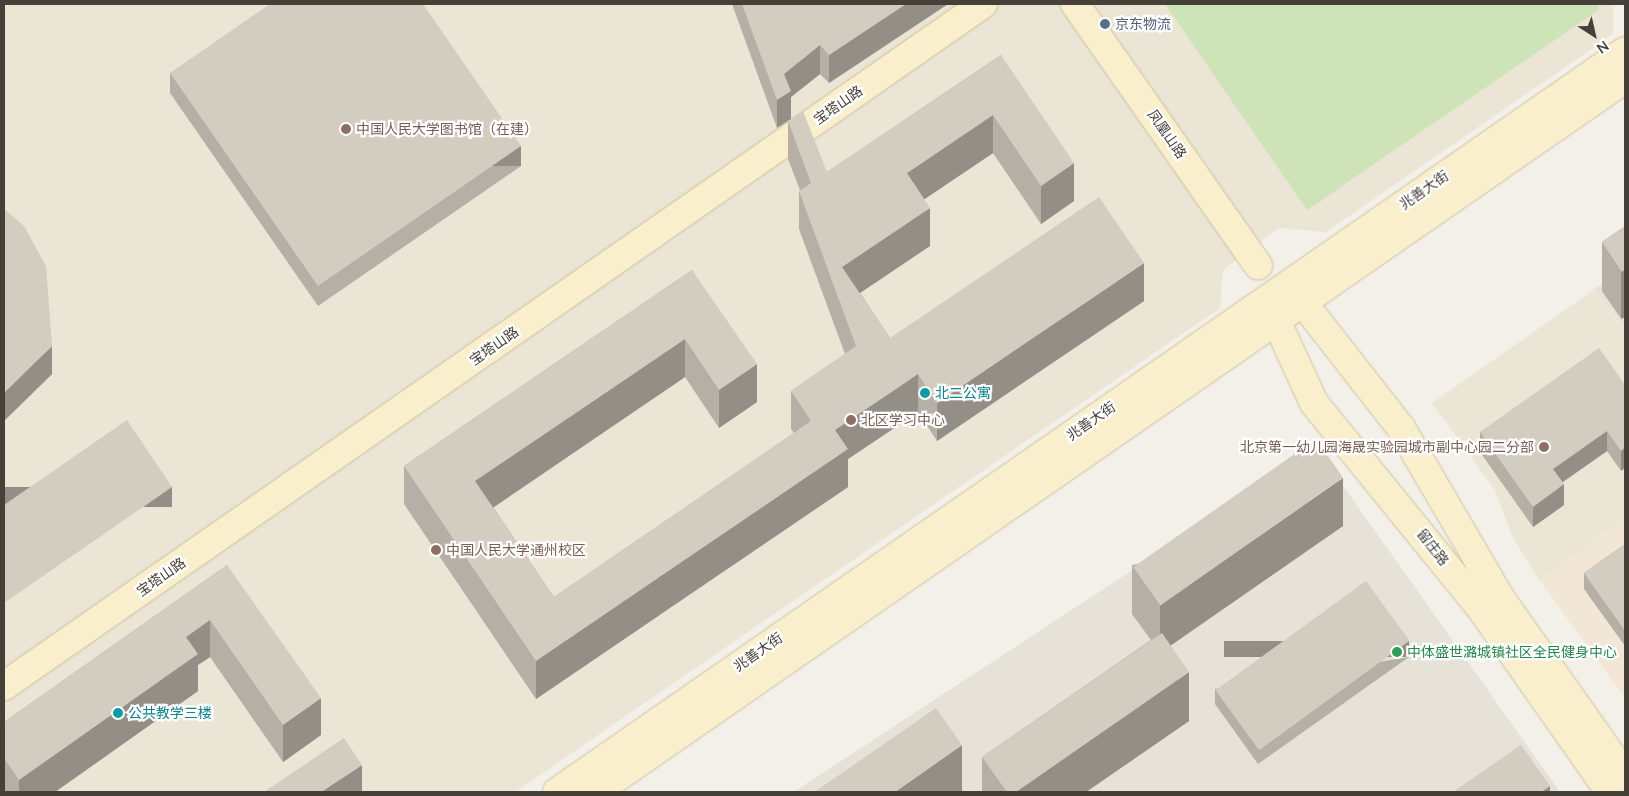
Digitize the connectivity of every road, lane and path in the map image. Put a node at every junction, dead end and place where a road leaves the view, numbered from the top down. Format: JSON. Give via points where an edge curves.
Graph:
{"nodes":[{"id":1,"x":983,"y":4,"type":"edge"},
{"id":2,"x":1075,"y":4,"type":"edge"},
{"id":3,"x":1625,"y":51,"type":"edge"},
{"id":4,"x":1625,"y":79,"type":"edge"},
{"id":5,"x":1258,"y":265,"type":"dead end"},
{"id":6,"x":1295,"y":292,"type":"junction"},
{"id":7,"x":1271,"y":308,"type":"junction"},
{"id":8,"x":4,"y":686,"type":"edge"},
{"id":9,"x":1625,"y":775,"type":"edge"},
{"id":10,"x":557,"y":792,"type":"edge"},
{"id":11,"x":596,"y":792,"type":"edge"},
{"id":12,"x":1610,"y":792,"type":"edge"}],
"edges":[{"from":1,"to":8,"type":"main road","name":"宝塔山路"},
{"from":2,"to":5,"type":"main road","name":"凤凰山路"},
{"from":3,"to":6,"type":"main road","name":"兆善大街"},
{"from":4,"to":6,"type":"main road","name":"兆善大街"},
{"from":6,"to":7,"type":"main road","name":"兆善大街"},
{"from":6,"to":9,"type":"main road","via":[[1401,428],[1501,598]]},
{"from":7,"to":10,"type":"main road","name":"兆善大街"},
{"from":7,"to":11,"type":"main road","name":"兆善大街"},
{"from":7,"to":12,"type":"main road","name":"留庄路","via":[[1314,403],[1476,603]]}]}
